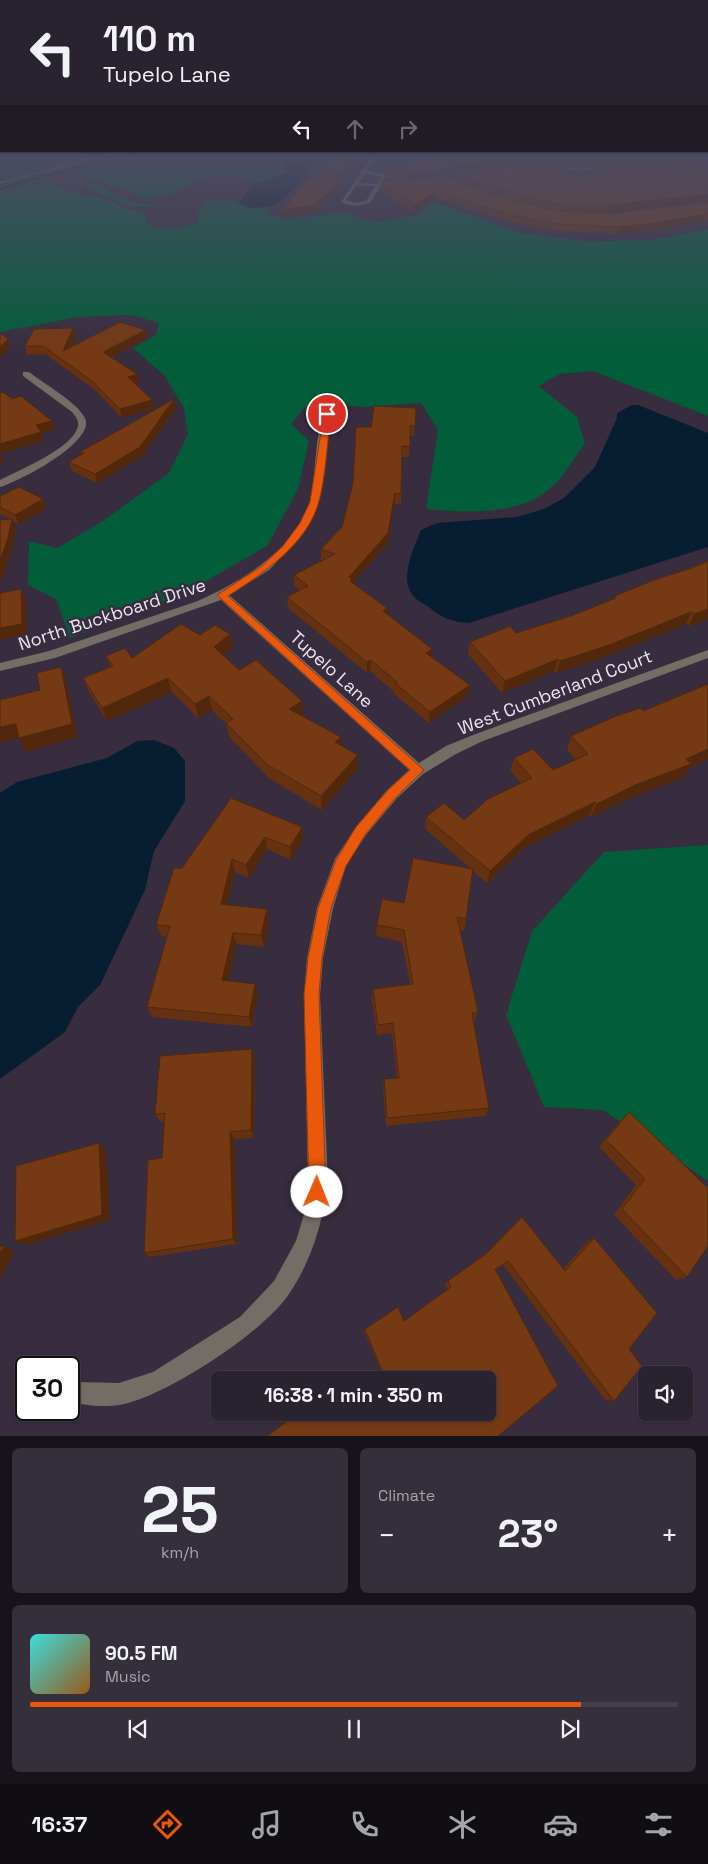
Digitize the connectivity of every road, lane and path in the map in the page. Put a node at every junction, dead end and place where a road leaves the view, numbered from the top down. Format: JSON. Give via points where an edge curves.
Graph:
{"nodes":[{"id":1,"x":26,"y":374,"type":"dead end"},
{"id":2,"x":327,"y":414,"type":"dead end"},
{"id":3,"x":0,"y":484,"type":"edge"},
{"id":4,"x":222,"y":595,"type":"junction"},
{"id":5,"x":708,"y":654,"type":"edge"},
{"id":6,"x":0,"y":666,"type":"edge"},
{"id":7,"x":418,"y":770,"type":"junction"},
{"id":8,"x":80,"y":1393,"type":"edge"}],
"edges":[{"from":1,"to":3,"type":"street","via":[[74,410],[80,416],[82,428],[65,448]]},
{"from":2,"to":4,"type":"street","name":"North Buckboard Drive","via":[[314,502],[304,523],[265,568]]},
{"from":4,"to":6,"type":"street","name":"North Buckboard Drive","via":[[199,606],[52,655]]},
{"from":4,"to":7,"type":"street","name":"Tupelo Lane"},
{"from":5,"to":7,"type":"street","name":"West Cumberland Court","via":[[478,738]]},
{"from":7,"to":8,"type":"street","name":"West Cumberland Court","via":[[392,794],[361,831],[340,864],[324,908],[312,995],[318,1184],[305,1245],[281,1288],[247,1324],[159,1381],[119,1394]]}]}
